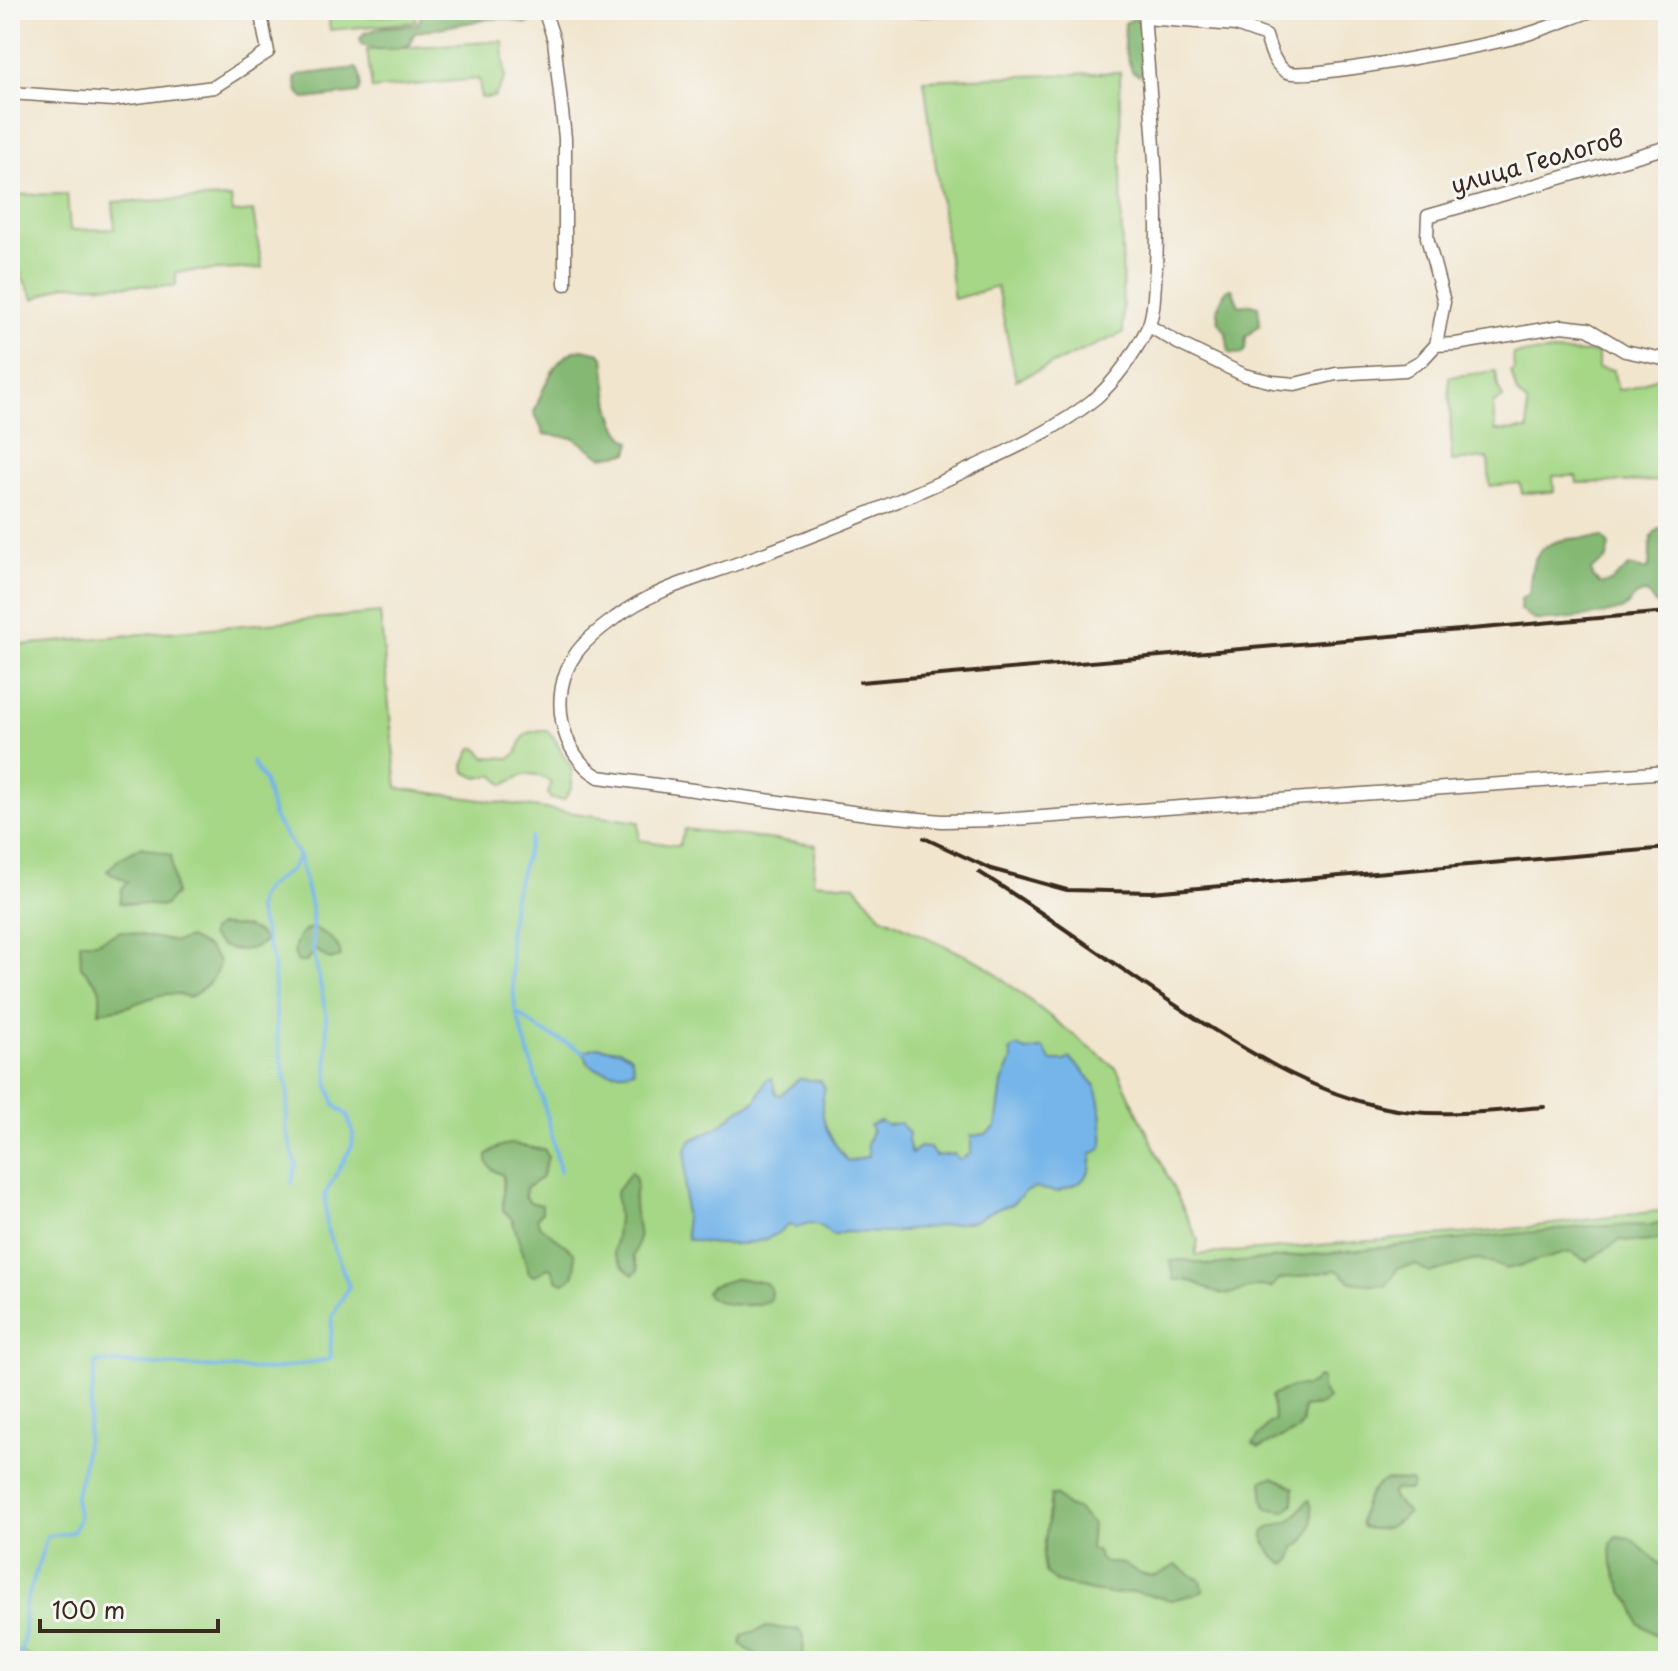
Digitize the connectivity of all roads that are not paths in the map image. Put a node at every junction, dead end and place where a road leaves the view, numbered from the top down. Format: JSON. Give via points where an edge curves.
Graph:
{"nodes":[{"id":1,"x":260,"y":10,"type":"edge"},
{"id":2,"x":544,"y":10,"type":"edge"},
{"id":3,"x":1594,"y":10,"type":"edge"},
{"id":4,"x":1144,"y":14,"type":"edge"},
{"id":5,"x":10,"y":93,"type":"edge"},
{"id":6,"x":1668,"y":147,"type":"edge"},
{"id":7,"x":565,"y":284,"type":"dead end"},
{"id":8,"x":1149,"y":326,"type":"junction"},
{"id":9,"x":1436,"y":345,"type":"junction"},
{"id":10,"x":1668,"y":360,"type":"edge"},
{"id":11,"x":1668,"y":772,"type":"edge"}],
"edges":[{"from":1,"to":5,"type":"street","via":[[268,52],[214,87],[113,100]]},
{"from":2,"to":7,"type":"street","via":[[554,40],[565,138]]},
{"from":3,"to":4,"type":"street","via":[[1522,35],[1301,76],[1279,65],[1266,36],[1236,25]]},
{"from":4,"to":8,"type":"street","via":[[1158,251]]},
{"from":6,"to":9,"type":"street","name":"улица Геологов","via":[[1428,216],[1427,237],[1444,302]]},
{"from":8,"to":9,"type":"street","via":[[1244,375],[1295,384],[1336,374],[1405,370]]},
{"from":8,"to":11,"type":"street","via":[[1099,395],[1023,445],[880,511],[664,591],[616,617],[574,656],[563,688],[561,721],[576,758],[599,777],[942,821]]},
{"from":9,"to":10,"type":"street","via":[[1562,326],[1588,329],[1625,351]]}]}
